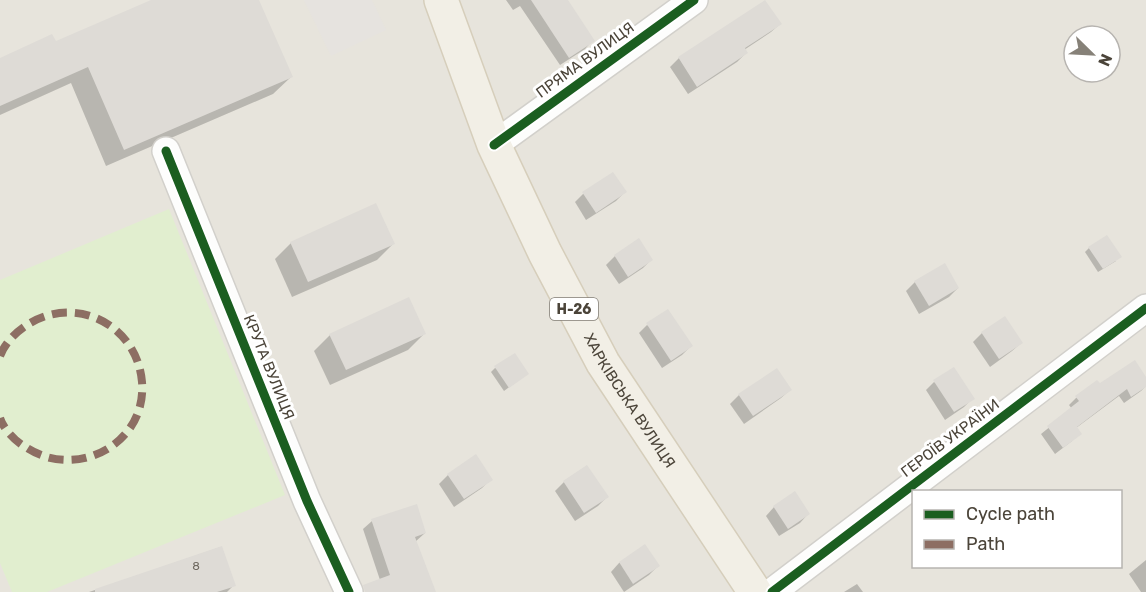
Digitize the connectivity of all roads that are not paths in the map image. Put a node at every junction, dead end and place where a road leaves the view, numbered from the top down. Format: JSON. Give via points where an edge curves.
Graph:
{"nodes":[{"id":1,"x":441,"y":0,"type":"edge"},
{"id":2,"x":694,"y":0,"type":"edge"},
{"id":3,"x":494,"y":145,"type":"junction"},
{"id":4,"x":166,"y":151,"type":"dead end"},
{"id":5,"x":1146,"y":308,"type":"edge"},
{"id":6,"x":349,"y":592,"type":"edge"},
{"id":7,"x":755,"y":592,"type":"edge"},
{"id":8,"x":772,"y":592,"type":"edge"}],
"edges":[{"from":1,"to":3,"type":"main road","name":"ХАРКІВСЬКА ВУЛИЦЯ","number":"Н-26"},
{"from":2,"to":3,"type":"street","name":"ПРЯМА ВУЛИЦЯ"},
{"from":3,"to":7,"type":"main road","name":"ХАРКІВСЬКА ВУЛИЦЯ","number":"Н-26","via":[[603,363]]},
{"from":4,"to":6,"type":"street","name":"КРУТА ВУЛИЦЯ","via":[[307,501]]},
{"from":5,"to":8,"type":"street","name":"ГЕРОЇВ УКРАЇНИ"}]}
